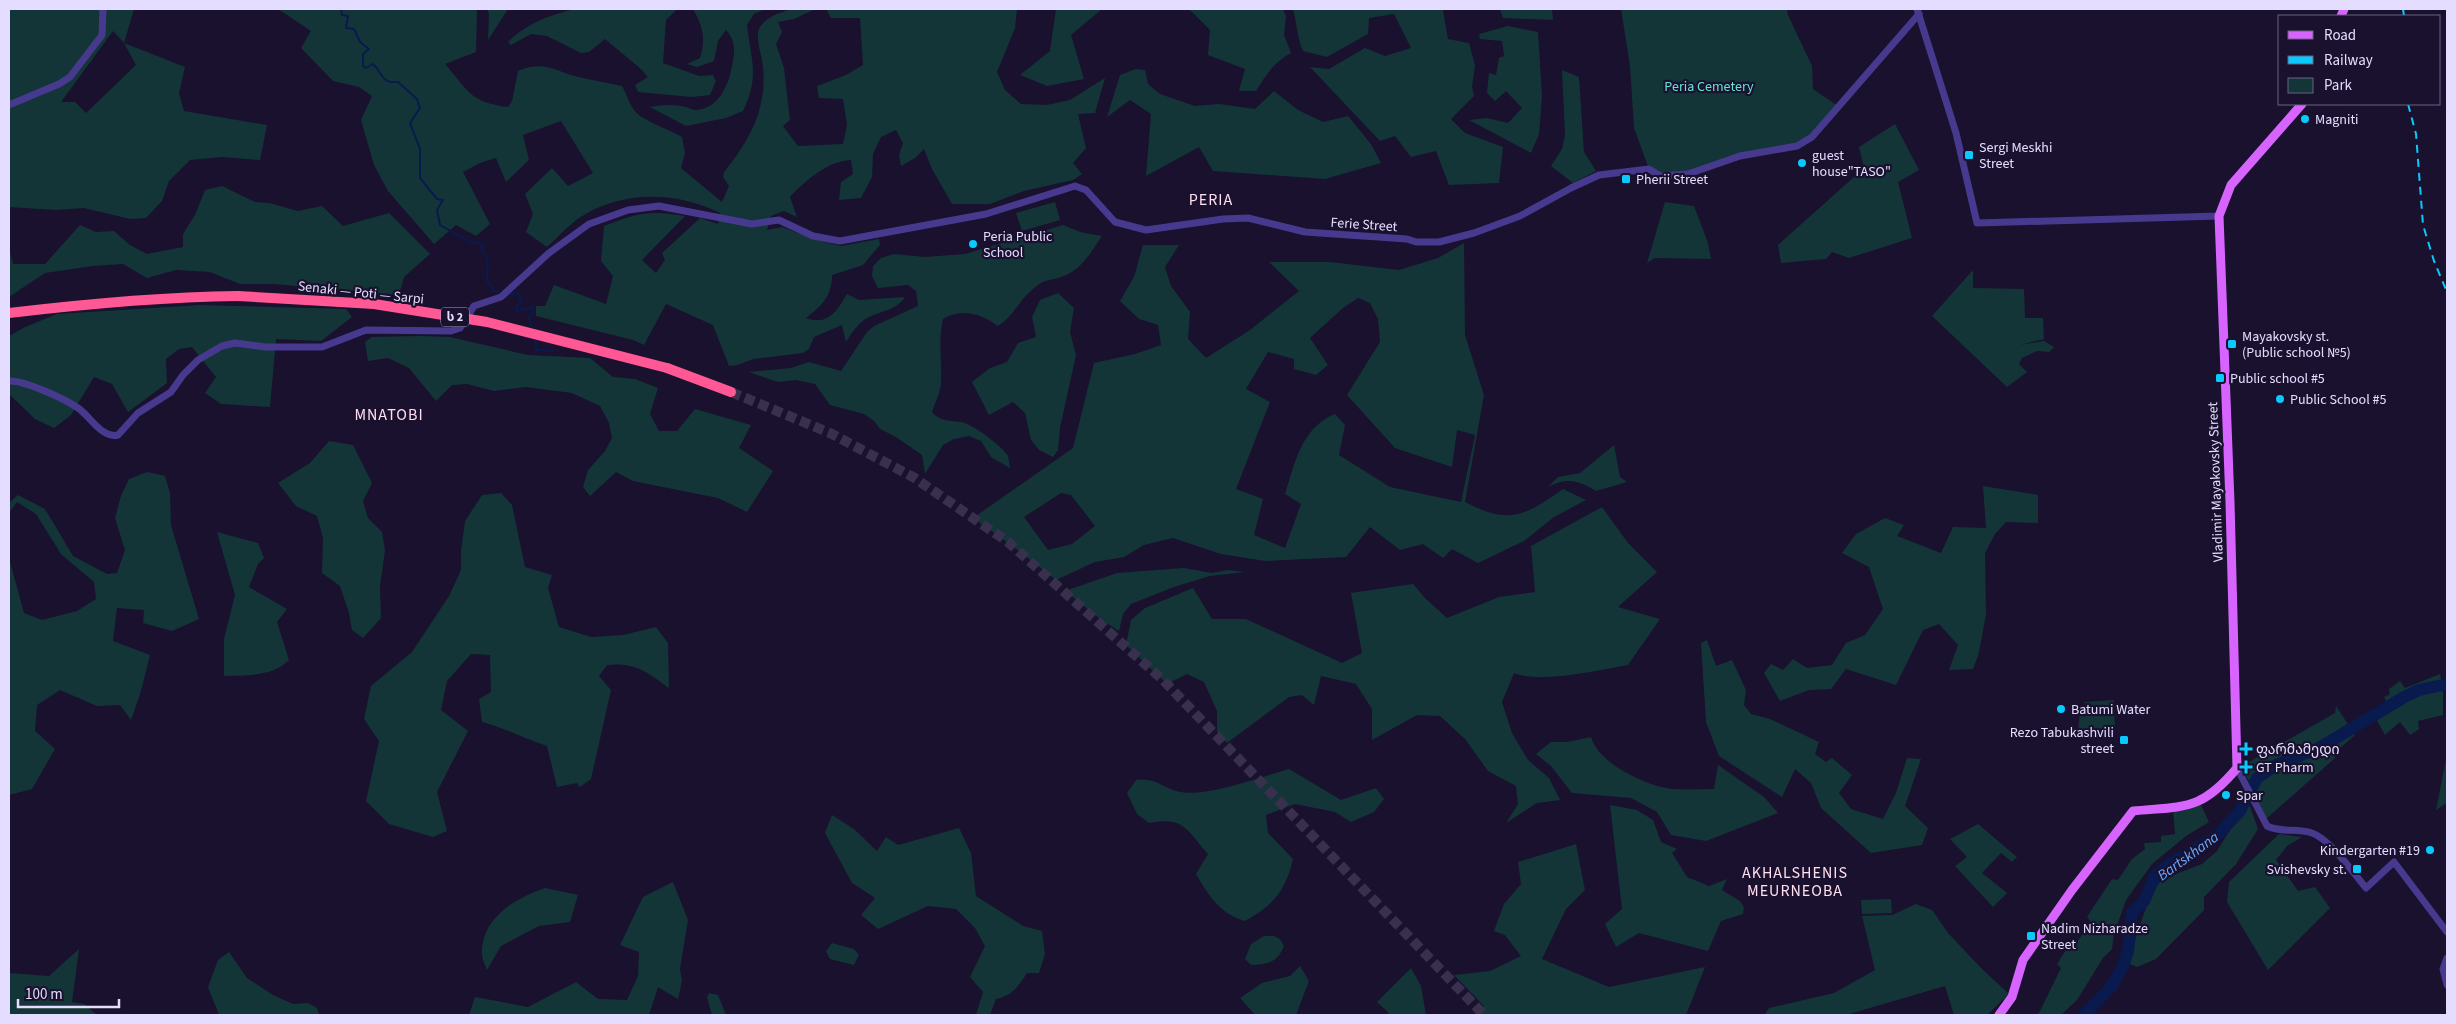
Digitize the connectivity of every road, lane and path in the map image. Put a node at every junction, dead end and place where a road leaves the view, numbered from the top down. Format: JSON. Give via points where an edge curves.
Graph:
{"nodes":[{"id":1,"x":103,"y":9,"type":"edge"},
{"id":2,"x":1918,"y":12,"type":"edge"},
{"id":3,"x":2301,"y":105,"type":"edge"},
{"id":4,"x":9,"y":106,"type":"edge"},
{"id":5,"x":2219,"y":216,"type":"junction"},
{"id":6,"x":9,"y":313,"type":"edge"},
{"id":7,"x":9,"y":381,"type":"edge"},
{"id":8,"x":732,"y":392,"type":"tunnel mouth"},
{"id":9,"x":2237,"y":768,"type":"junction"},
{"id":10,"x":2447,"y":932,"type":"edge"},
{"id":11,"x":2447,"y":958,"type":"edge"},
{"id":12,"x":2447,"y":985,"type":"edge"},
{"id":13,"x":1999,"y":1015,"type":"edge"}],
"edges":[{"from":1,"to":4,"type":"street","via":[[102,35],[70,77]]},
{"from":2,"to":5,"type":"street","via":[[1956,133],[1978,223]]},
{"from":2,"to":7,"type":"street","name":"Ferie Street","via":[[1812,137],[1797,146],[1740,156],[1675,176],[1660,176],[1649,168],[1600,175],[1520,216],[1439,242],[1304,232],[1248,218],[1223,218],[1146,230],[1114,222],[1086,190],[1075,186],[986,214],[840,241],[813,236],[779,220],[752,224],[659,206],[628,210],[589,224],[550,253],[501,297],[474,306],[460,328],[451,331],[366,330],[322,346],[265,347],[235,343],[222,346],[198,360],[171,392],[138,413],[118,436],[103,431],[78,408],[33,387]]},
{"from":3,"to":5,"type":"main road","name":"Vladimir Mayakovsky Street","via":[[2231,185]]},
{"from":5,"to":9,"type":"main road","name":"Vladimir Mayakovsky Street"},
{"from":6,"to":8,"type":"highway","name":"Senaki — Poti — Sarpi","number":"ს 2","bridge":true,"via":[[176,297],[238,296],[374,304],[487,322],[667,368]]},
{"from":9,"to":10,"type":"street","via":[[2266,826],[2276,831],[2313,833],[2324,840],[2366,888],[2394,862]]},
{"from":9,"to":13,"type":"main road","via":[[2208,797],[2190,805],[2133,811],[2023,960],[2012,997]]},
{"from":11,"to":12,"type":"street","via":[[2443,969]]}]}
